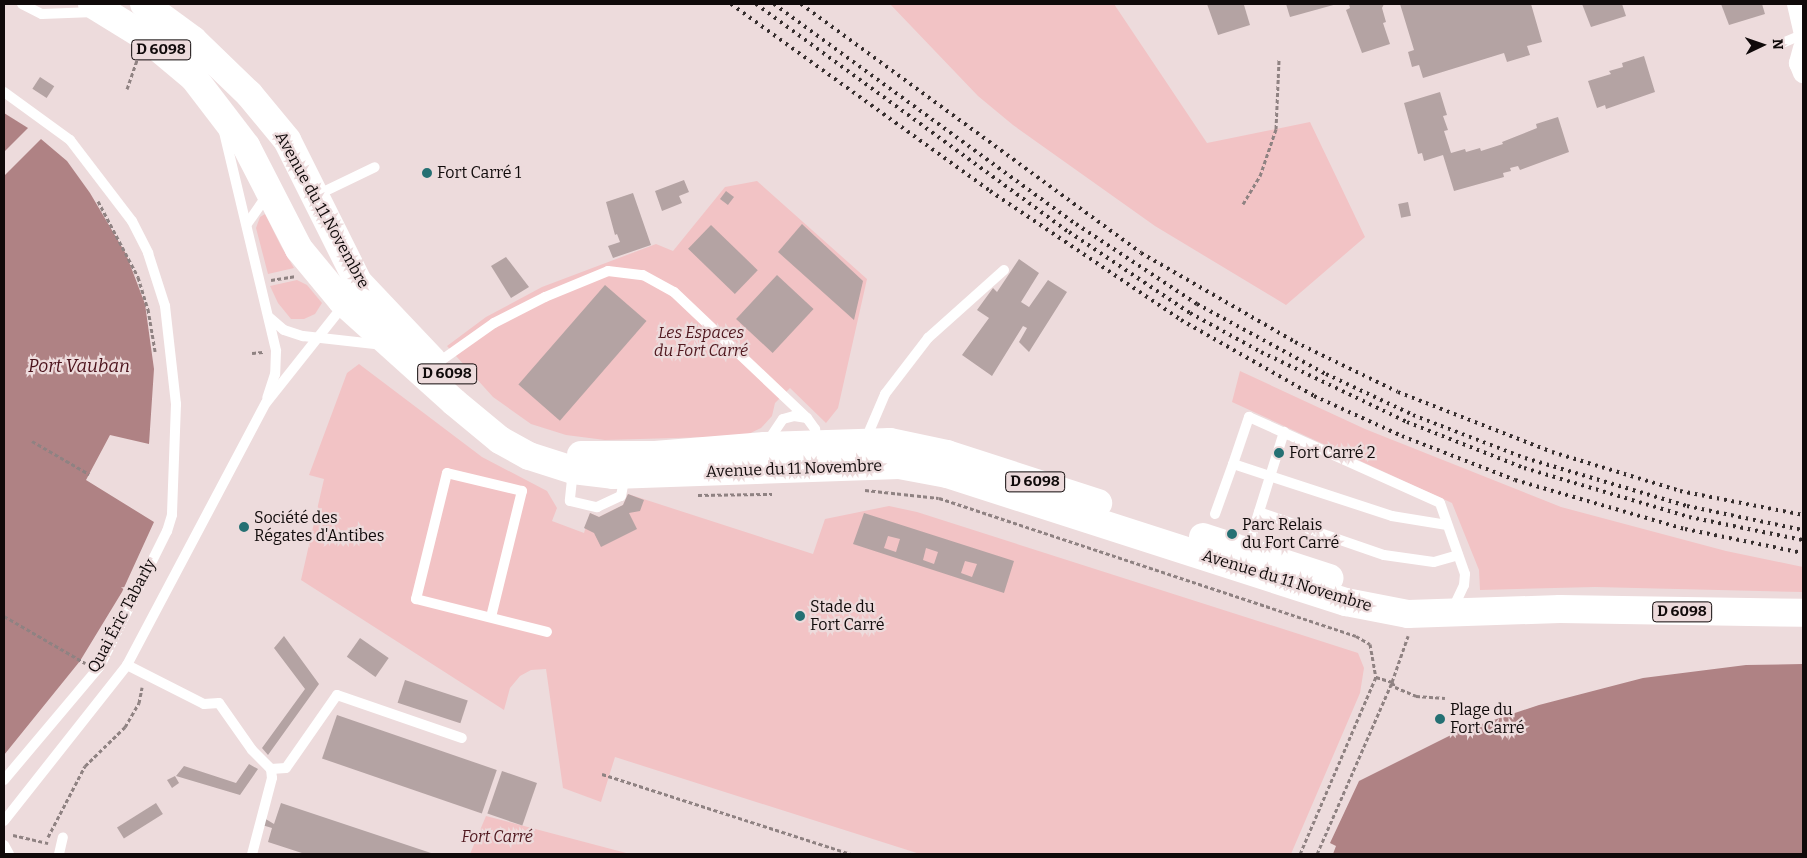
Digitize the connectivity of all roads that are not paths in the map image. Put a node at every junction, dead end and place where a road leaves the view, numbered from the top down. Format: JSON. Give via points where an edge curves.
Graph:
{"nodes":[{"id":1,"x":22,"y":4,"type":"edge"},
{"id":2,"x":144,"y":4,"type":"edge"},
{"id":3,"x":1797,"y":4,"type":"edge"},
{"id":4,"x":97,"y":7,"type":"edge"},
{"id":5,"x":1803,"y":33,"type":"edge"},
{"id":6,"x":1802,"y":60,"type":"edge"},
{"id":7,"x":4,"y":92,"type":"edge"},
{"id":8,"x":220,"y":109,"type":"junction"},
{"id":9,"x":374,"y":167,"type":"dead end"},
{"id":10,"x":269,"y":193,"type":"junction"},
{"id":11,"x":326,"y":215,"type":"junction"},
{"id":12,"x":247,"y":224,"type":"junction"},
{"id":13,"x":1004,"y":270,"type":"dead end"},
{"id":14,"x":342,"y":301,"type":"junction"},
{"id":15,"x":270,"y":318,"type":"junction"},
{"id":16,"x":316,"y":338,"type":"junction"},
{"id":17,"x":391,"y":346,"type":"junction"},
{"id":18,"x":436,"y":364,"type":"junction"},
{"id":19,"x":787,"y":398,"type":"junction"},
{"id":20,"x":266,"y":403,"type":"junction"},
{"id":21,"x":807,"y":418,"type":"junction"},
{"id":22,"x":782,"y":419,"type":"junction"},
{"id":23,"x":1284,"y":432,"type":"junction"},
{"id":24,"x":864,"y":443,"type":"junction"},
{"id":25,"x":817,"y":444,"type":"junction"},
{"id":26,"x":765,"y":446,"type":"junction"},
{"id":27,"x":1233,"y":464,"type":"junction"},
{"id":28,"x":573,"y":470,"type":"junction"},
{"id":29,"x":726,"y":471,"type":"junction"},
{"id":30,"x":625,"y":475,"type":"junction"},
{"id":31,"x":1270,"y":477,"type":"junction"},
{"id":32,"x":1258,"y":512,"type":"junction"},
{"id":33,"x":1216,"y":514,"type":"dead end"},
{"id":34,"x":1447,"y":525,"type":"junction"},
{"id":35,"x":1160,"y":542,"type":"junction"},
{"id":36,"x":1247,"y":551,"type":"junction"},
{"id":37,"x":1458,"y":555,"type":"junction"},
{"id":38,"x":1456,"y":602,"type":"junction"},
{"id":39,"x":1560,"y":609,"type":"junction"},
{"id":40,"x":1803,"y":613,"type":"edge"},
{"id":41,"x":490,"y":617,"type":"junction"},
{"id":42,"x":547,"y":632,"type":"dead end"},
{"id":43,"x":127,"y":665,"type":"junction"},
{"id":44,"x":462,"y":738,"type":"dead end"},
{"id":45,"x":271,"y":770,"type":"junction"},
{"id":46,"x":4,"y":780,"type":"edge"},
{"id":47,"x":4,"y":821,"type":"edge"},
{"id":48,"x":63,"y":837,"type":"dead end"},
{"id":49,"x":4,"y":845,"type":"edge"},
{"id":50,"x":9,"y":854,"type":"edge"},
{"id":51,"x":59,"y":854,"type":"edge"},
{"id":52,"x":252,"y":854,"type":"edge"}],
"edges":[{"from":1,"to":4,"type":"lane","via":[[42,14]]},
{"from":2,"to":11,"type":"main road","name":"Avenue du 11 Novembre","number":"D 6098","via":[[193,40],[248,94],[287,140]]},
{"from":3,"to":5,"type":"street"},
{"from":4,"to":8,"type":"main road","name":"Avenue du 11 Novembre","number":"D 6098","via":[[144,36],[178,63]]},
{"from":5,"to":6,"type":"lane","via":[[1780,44]]},
{"from":7,"to":46,"type":"lane","name":"Quai Éric Tabarly","via":[[70,140],[132,221],[148,253],[165,306],[176,404],[172,515],[167,531],[100,666]]},
{"from":8,"to":10,"type":"main road","name":"Avenue du 11 Novembre","number":"D 6098","via":[[246,146]]},
{"from":8,"to":12,"type":"lane"},
{"from":9,"to":11,"type":"lane"},
{"from":10,"to":11,"type":"main road","via":[[285,191]]},
{"from":10,"to":12,"type":"lane"},
{"from":10,"to":14,"type":"main road","name":"Avenue du 11 Novembre","number":"D 6098","via":[[299,249]]},
{"from":11,"to":14,"type":"main road","via":[[342,266]]},
{"from":11,"to":18,"type":"main road","name":"Avenue du 11 Novembre","number":"D 6098","via":[[358,282]]},
{"from":12,"to":15,"type":"lane"},
{"from":13,"to":24,"type":"lane","via":[[928,338],[885,394]]},
{"from":14,"to":16,"type":"lane","via":[[339,311]]},
{"from":14,"to":17,"type":"main road","name":"Avenue du 11 Novembre","number":"D 6098"},
{"from":15,"to":16,"type":"lane","via":[[284,330]]},
{"from":15,"to":20,"type":"lane","via":[[276,351],[275,374]]},
{"from":16,"to":17,"type":"lane"},
{"from":16,"to":20,"type":"lane"},
{"from":17,"to":28,"type":"main road","name":"Avenue du 11 Novembre","number":"D 6098","via":[[500,440],[529,456]]},
{"from":18,"to":19,"type":"lane","via":[[494,323],[546,296],[608,271],[643,275],[674,292]]},
{"from":18,"to":26,"type":"main road","name":"Avenue du 11 Novembre","number":"D 6098","via":[[499,421],[537,444],[558,452],[587,456],[655,455]]},
{"from":19,"to":21,"type":"lane"},
{"from":19,"to":22,"type":"lane"},
{"from":20,"to":43,"type":"lane"},
{"from":21,"to":22,"type":"lane"},
{"from":21,"to":25,"type":"lane","via":[[815,430]]},
{"from":22,"to":26,"type":"lane"},
{"from":23,"to":27,"type":"lane","via":[[1249,417]]},
{"from":23,"to":31,"type":"lane"},
{"from":23,"to":34,"type":"lane","via":[[1440,503]]},
{"from":24,"to":25,"type":"main road","name":"Avenue du 11 Novembre","number":"D 6098"},
{"from":24,"to":36,"type":"main road","name":"Avenue du 11 Novembre","number":"D 6098","via":[[890,442],[947,454]]},
{"from":25,"to":26,"type":"main road","name":"Avenue du 11 Novembre","number":"D 6098"},
{"from":25,"to":29,"type":"main road","via":[[811,454],[745,462]]},
{"from":27,"to":31,"type":"lane"},
{"from":27,"to":33,"type":"lane"},
{"from":28,"to":30,"type":"main road","name":"Avenue du 11 Novembre","number":"D 6098"},
{"from":28,"to":30,"type":"lane","via":[[570,501],[597,507],[621,496]]},
{"from":29,"to":30,"type":"main road","name":"Avenue du 11 Novembre","number":"D 6098"},
{"from":29,"to":35,"type":"main road","name":"Avenue du 11 Novembre","number":"D 6098","via":[[823,465],[899,465],[947,474]]},
{"from":31,"to":32,"type":"lane"},
{"from":31,"to":34,"type":"lane","via":[[1392,516]]},
{"from":32,"to":36,"type":"lane"},
{"from":32,"to":37,"type":"lane","via":[[1384,555],[1434,562]]},
{"from":34,"to":37,"type":"lane"},
{"from":35,"to":36,"type":"main road","via":[[1190,546],[1236,561]]},
{"from":35,"to":39,"type":"main road","name":"Avenue du 11 Novembre","number":"D 6098","via":[[1346,602],[1415,614]]},
{"from":36,"to":38,"type":"main road","name":"Avenue du 11 Novembre","number":"D 6098","via":[[1352,585],[1410,598]]},
{"from":37,"to":38,"type":"lane","via":[[1465,574]]},
{"from":38,"to":39,"type":"main road","name":"Avenue du 11 Novembre","number":"D 6098"},
{"from":39,"to":40,"type":"main road","number":"D 6098"},
{"from":41,"to":41,"type":"lane","via":[[416,598],[447,473],[522,491]]},
{"from":41,"to":42,"type":"lane"},
{"from":43,"to":45,"type":"lane","via":[[204,704],[219,703],[252,750]]},
{"from":43,"to":47,"type":"lane"},
{"from":44,"to":45,"type":"lane","via":[[337,695],[286,768]]},
{"from":45,"to":52,"type":"lane","via":[[272,778]]},
{"from":48,"to":51,"type":"lane"},
{"from":49,"to":50,"type":"lane"}]}
